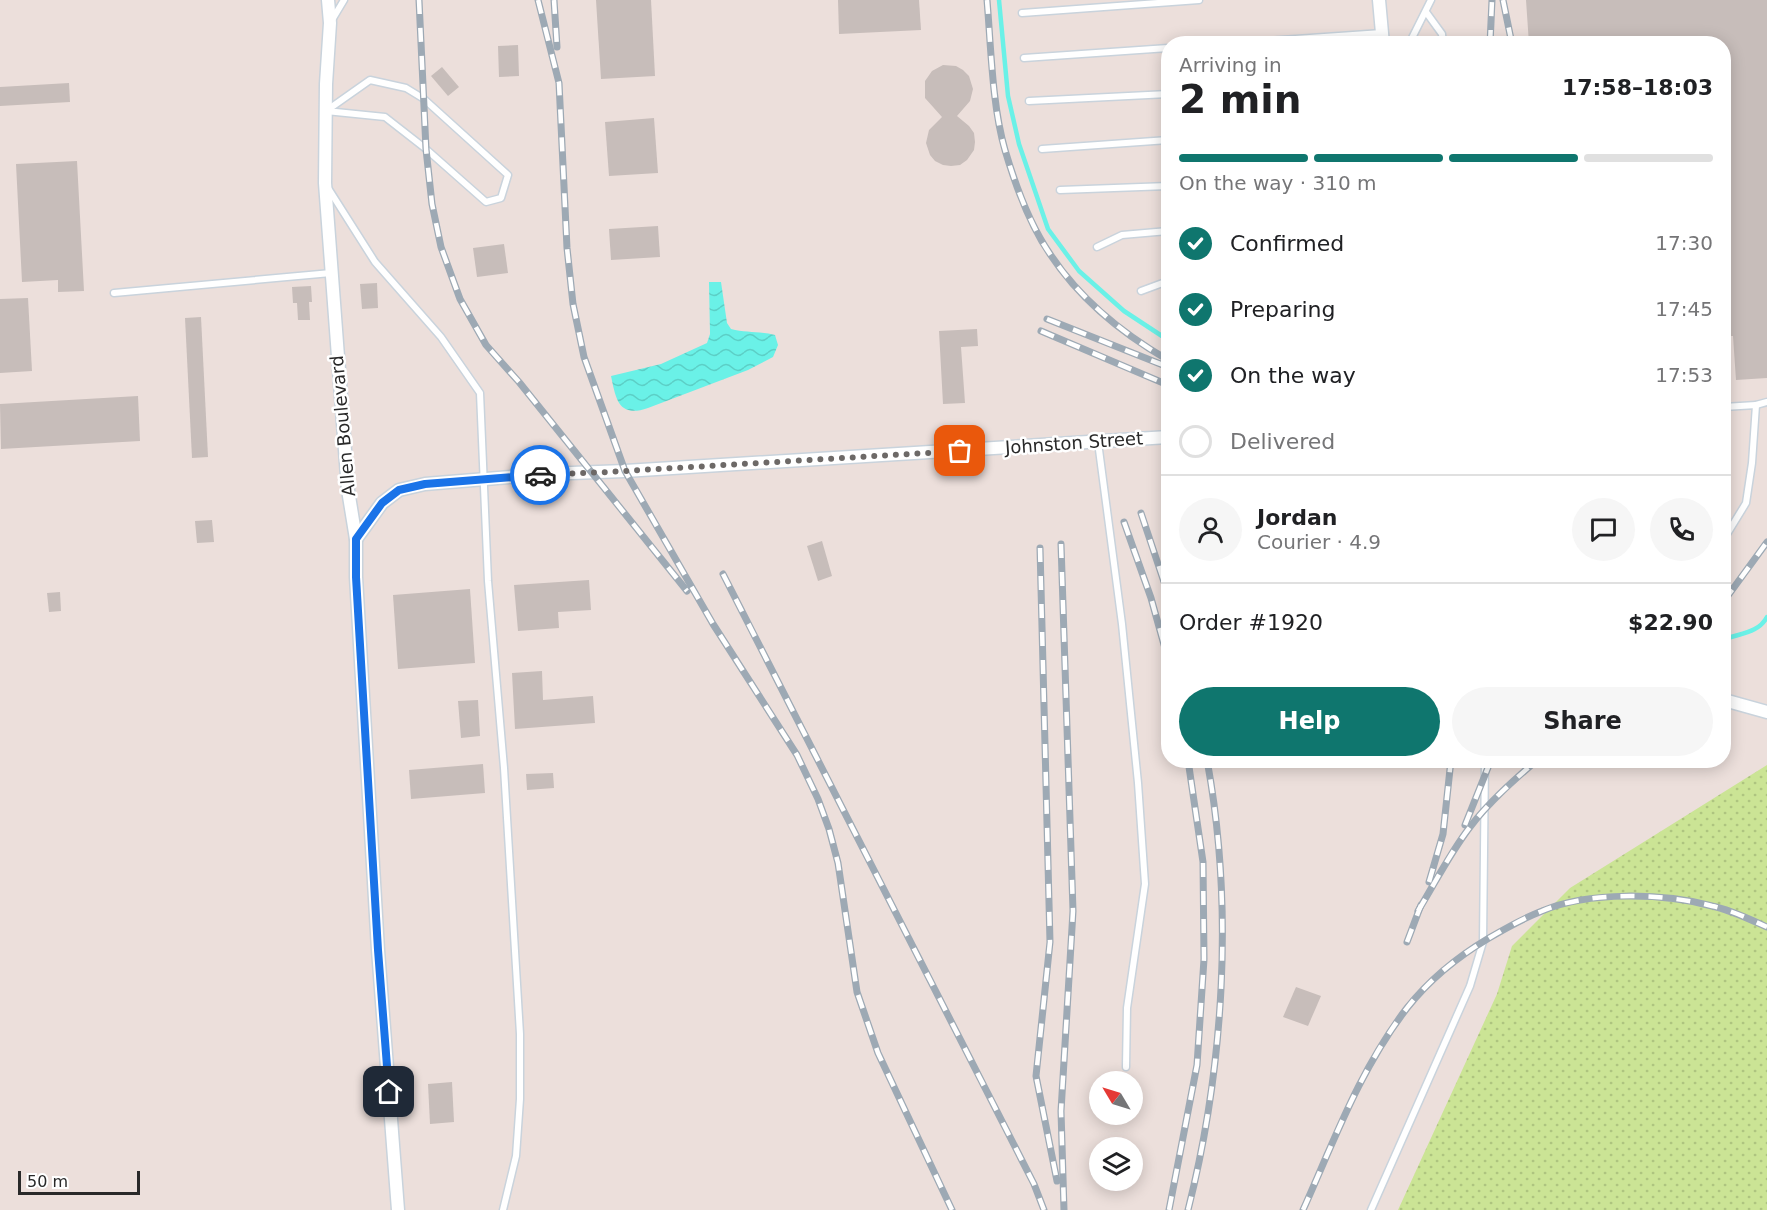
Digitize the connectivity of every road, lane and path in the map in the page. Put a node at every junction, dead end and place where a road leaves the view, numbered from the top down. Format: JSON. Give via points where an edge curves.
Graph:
{"nodes":[{"id":1,"x":328,"y":0,"type":"edge"},
{"id":2,"x":344,"y":0,"type":"edge"},
{"id":3,"x":1199,"y":0,"type":"edge"},
{"id":4,"x":1379,"y":0,"type":"edge"},
{"id":5,"x":1431,"y":0,"type":"edge"},
{"id":6,"x":1022,"y":12,"type":"dead end"},
{"id":7,"x":1426,"y":12,"type":"junction"},
{"id":8,"x":330,"y":23,"type":"junction"},
{"id":9,"x":1383,"y":36,"type":"edge"},
{"id":10,"x":1412,"y":36,"type":"edge"},
{"id":11,"x":1442,"y":36,"type":"edge"},
{"id":12,"x":1161,"y":48,"type":"edge"},
{"id":13,"x":1024,"y":58,"type":"dead end"},
{"id":14,"x":1161,"y":94,"type":"edge"},
{"id":15,"x":1029,"y":101,"type":"dead end"},
{"id":16,"x":326,"y":111,"type":"junction"},
{"id":17,"x":1161,"y":140,"type":"edge"},
{"id":18,"x":1042,"y":149,"type":"dead end"},
{"id":19,"x":325,"y":183,"type":"junction"},
{"id":20,"x":1161,"y":186,"type":"edge"},
{"id":21,"x":1060,"y":190,"type":"dead end"},
{"id":22,"x":1161,"y":232,"type":"edge"},
{"id":23,"x":1097,"y":247,"type":"dead end"},
{"id":24,"x":331,"y":273,"type":"junction"},
{"id":25,"x":1161,"y":284,"type":"edge"},
{"id":26,"x":1141,"y":291,"type":"dead end"},
{"id":27,"x":114,"y":293,"type":"dead end"},
{"id":28,"x":1767,"y":402,"type":"edge"},
{"id":29,"x":1755,"y":405,"type":"junction"},
{"id":30,"x":1731,"y":406,"type":"edge"},
{"id":31,"x":1161,"y":438,"type":"edge"},
{"id":32,"x":1098,"y":442,"type":"junction"},
{"id":33,"x":484,"y":480,"type":"junction"},
{"id":34,"x":1731,"y":528,"type":"edge"},
{"id":35,"x":356,"y":539,"type":"junction"},
{"id":36,"x":1731,"y":702,"type":"edge"},
{"id":37,"x":1767,"y":712,"type":"edge"},
{"id":38,"x":1485,"y":768,"type":"edge"},
{"id":39,"x":1126,"y":1067,"type":"dead end"},
{"id":40,"x":398,"y":1210,"type":"edge"},
{"id":41,"x":503,"y":1210,"type":"edge"},
{"id":42,"x":1371,"y":1210,"type":"edge"}],
"edges":[{"from":1,"to":8,"type":"street","name":"Allen Boulevard"},
{"from":2,"to":8,"type":"lane"},
{"from":3,"to":6,"type":"lane"},
{"from":4,"to":9,"type":"street"},
{"from":5,"to":7,"type":"lane"},
{"from":7,"to":10,"type":"lane"},
{"from":7,"to":11,"type":"lane"},
{"from":8,"to":16,"type":"street","name":"Allen Boulevard"},
{"from":12,"to":13,"type":"lane"},
{"from":14,"to":15,"type":"lane"},
{"from":16,"to":16,"type":"lane","via":[[385,117],[486,202],[501,198],[508,175],[424,99],[405,88],[370,80]]},
{"from":16,"to":19,"type":"street","name":"Allen Boulevard"},
{"from":17,"to":18,"type":"lane"},
{"from":19,"to":24,"type":"street","name":"Allen Boulevard"},
{"from":19,"to":33,"type":"lane","via":[[375,262],[441,337],[480,393]]},
{"from":20,"to":21,"type":"lane"},
{"from":22,"to":23,"type":"lane","via":[[1122,235]]},
{"from":24,"to":27,"type":"lane"},
{"from":24,"to":35,"type":"street","name":"Allen Boulevard","via":[[348,490]]},
{"from":25,"to":26,"type":"lane"},
{"from":28,"to":29,"type":"lane"},
{"from":29,"to":30,"type":"lane"},
{"from":29,"to":34,"type":"lane","via":[[1746,503]]},
{"from":31,"to":32,"type":"street","name":"Johnston Street"},
{"from":32,"to":33,"type":"street","name":"Johnston Street"},
{"from":32,"to":39,"type":"lane","via":[[1122,624],[1145,884],[1127,1008]]},
{"from":33,"to":35,"type":"street","name":"Johnston Street","via":[[399,490],[382,503]]},
{"from":33,"to":41,"type":"lane","via":[[520,1034],[516,1156]]},
{"from":35,"to":40,"type":"street","name":"Allen Boulevard","via":[[377,938]]},
{"from":36,"to":37,"type":"street"},
{"from":38,"to":42,"type":"lane","via":[[1483,942],[1460,1010]]}]}
